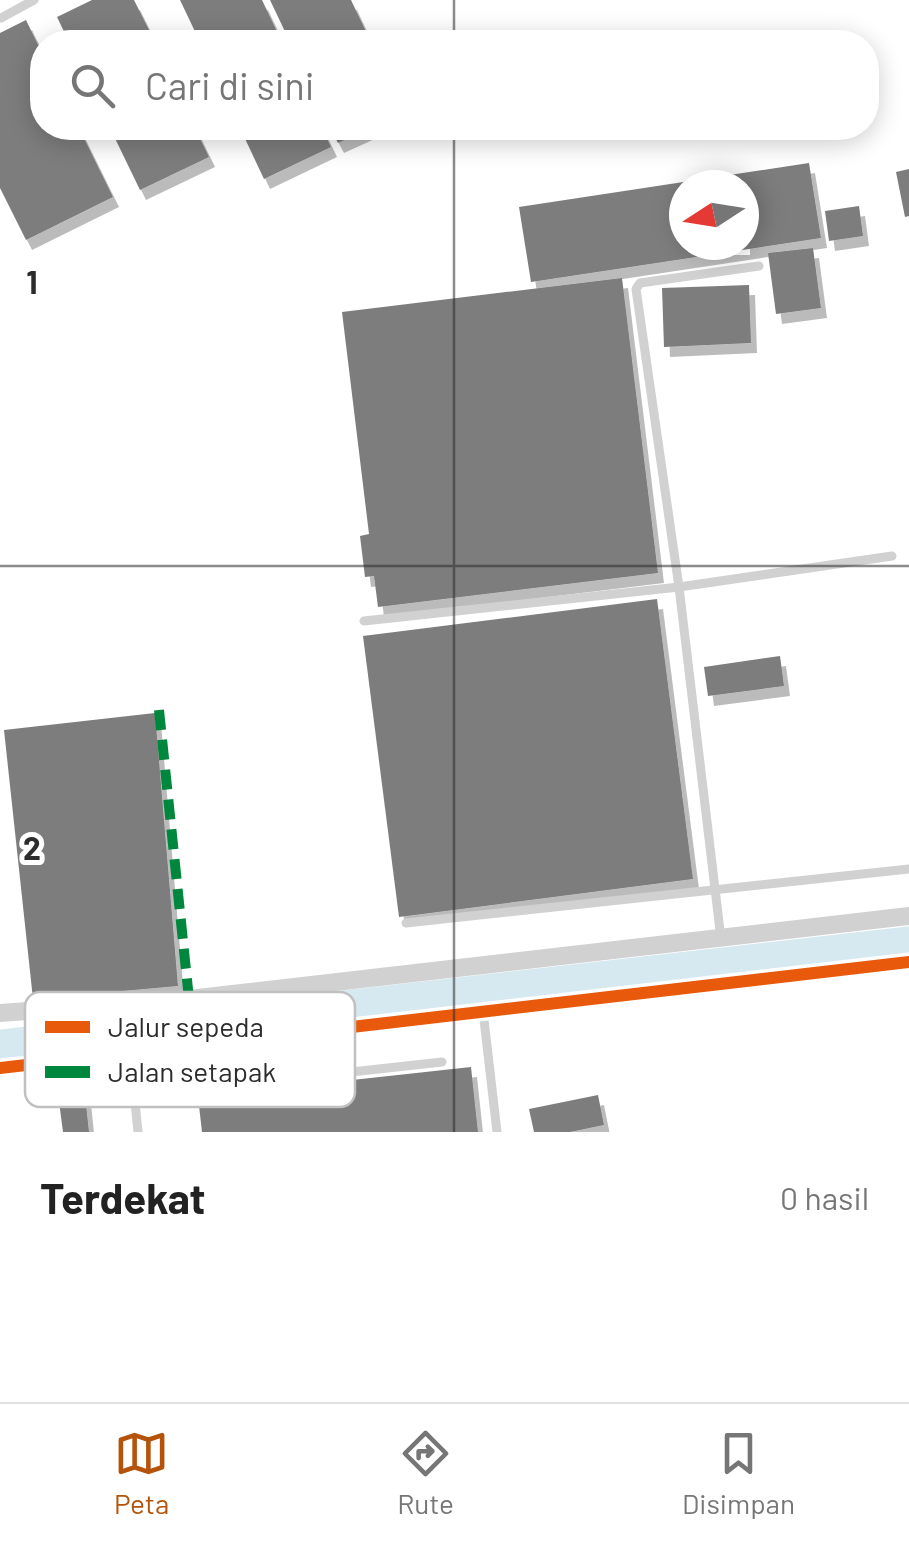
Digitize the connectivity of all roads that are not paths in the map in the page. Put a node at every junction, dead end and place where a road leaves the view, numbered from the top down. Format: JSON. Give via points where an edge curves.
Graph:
{"nodes":[{"id":1,"x":34,"y":0,"type":"edge"},
{"id":2,"x":1,"y":18,"type":"edge"},
{"id":3,"x":759,"y":266,"type":"dead end"},
{"id":4,"x":892,"y":556,"type":"dead end"},
{"id":5,"x":679,"y":586,"type":"junction"},
{"id":6,"x":364,"y":621,"type":"dead end"},
{"id":7,"x":909,"y":868,"type":"edge"},
{"id":8,"x":715,"y":891,"type":"junction"},
{"id":9,"x":909,"y":916,"type":"edge"},
{"id":10,"x":406,"y":923,"type":"dead end"},
{"id":11,"x":721,"y":939,"type":"junction"},
{"id":12,"x":909,"y":962,"type":"edge"},
{"id":13,"x":259,"y":992,"type":"edge"},
{"id":14,"x":25,"y":1011,"type":"edge"},
{"id":15,"x":483,"y":1011,"type":"junction"},
{"id":16,"x":0,"y":1013,"type":"edge"},
{"id":17,"x":355,"y":1026,"type":"edge"},
{"id":18,"x":442,"y":1062,"type":"dead end"},
{"id":19,"x":25,"y":1065,"type":"edge"},
{"id":20,"x":0,"y":1068,"type":"edge"},
{"id":21,"x":355,"y":1074,"type":"edge"},
{"id":22,"x":135,"y":1107,"type":"edge"},
{"id":23,"x":138,"y":1132,"type":"edge"},
{"id":24,"x":498,"y":1132,"type":"edge"}],
"edges":[{"from":1,"to":2,"type":"lane"},
{"from":3,"to":5,"type":"lane","via":[[636,288]]},
{"from":4,"to":5,"type":"lane"},
{"from":5,"to":6,"type":"lane"},
{"from":5,"to":8,"type":"lane"},
{"from":7,"to":8,"type":"lane"},
{"from":8,"to":10,"type":"lane"},
{"from":8,"to":11,"type":"lane"},
{"from":9,"to":11,"type":"street"},
{"from":11,"to":13,"type":"street"},
{"from":12,"to":15,"type":"street"},
{"from":14,"to":16,"type":"street"},
{"from":15,"to":17,"type":"street"},
{"from":15,"to":24,"type":"lane"},
{"from":18,"to":21,"type":"lane"},
{"from":19,"to":20,"type":"street"},
{"from":22,"to":23,"type":"lane"}]}
